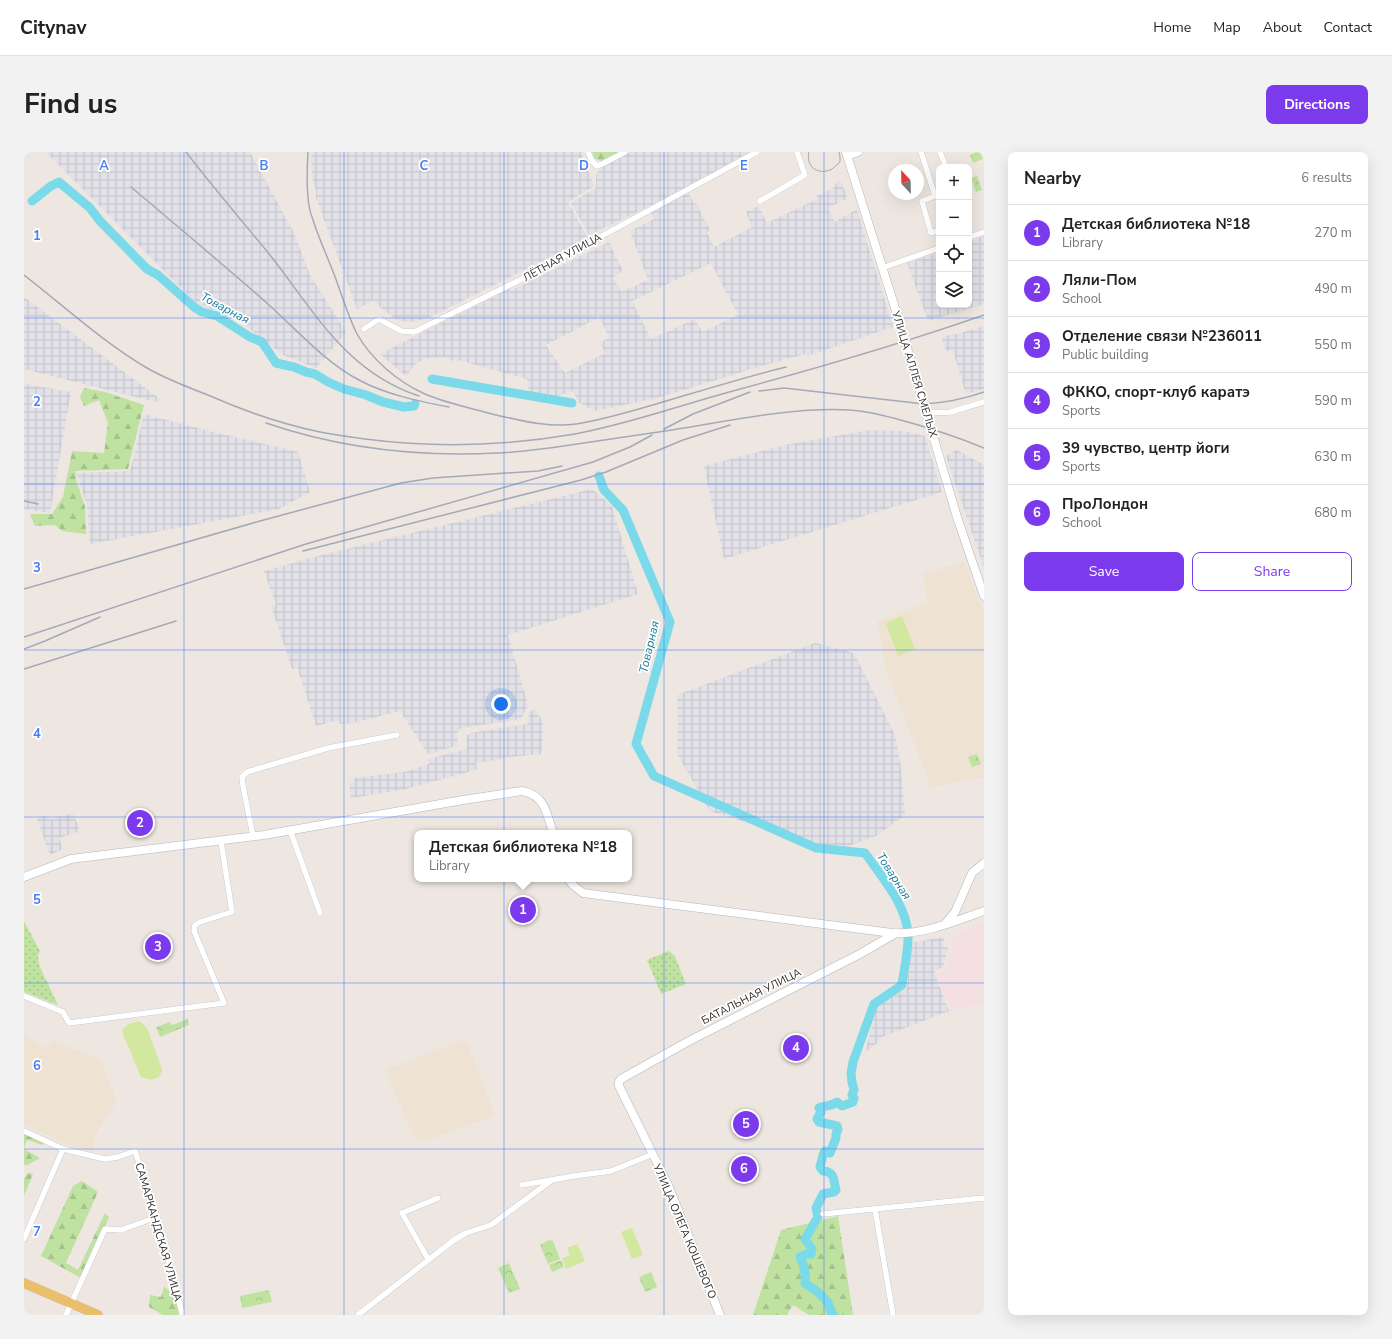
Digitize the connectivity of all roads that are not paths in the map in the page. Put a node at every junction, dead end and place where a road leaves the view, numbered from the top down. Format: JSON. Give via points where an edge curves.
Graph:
{"nodes":[{"id":1,"x":588,"y":152,"type":"edge"},
{"id":2,"x":625,"y":152,"type":"edge"},
{"id":3,"x":757,"y":152,"type":"edge"},
{"id":4,"x":797,"y":152,"type":"edge"},
{"id":5,"x":858,"y":152,"type":"edge"},
{"id":6,"x":921,"y":152,"type":"edge"},
{"id":7,"x":940,"y":152,"type":"edge"},
{"id":8,"x":847,"y":154,"type":"edge"},
{"id":9,"x":945,"y":164,"type":"edge"},
{"id":10,"x":760,"y":201,"type":"dead end"},
{"id":11,"x":936,"y":231,"type":"edge"},
{"id":12,"x":984,"y":232,"type":"edge"},
{"id":13,"x":972,"y":236,"type":"edge"},
{"id":14,"x":936,"y":249,"type":"edge"},
{"id":15,"x":882,"y":268,"type":"junction"},
{"id":16,"x":364,"y":329,"type":"dead end"},
{"id":17,"x":984,"y":402,"type":"edge"},
{"id":18,"x":926,"y":413,"type":"junction"},
{"id":19,"x":984,"y":596,"type":"edge"},
{"id":20,"x":397,"y":734,"type":"dead end"},
{"id":21,"x":290,"y":830,"type":"junction"},
{"id":22,"x":552,"y":830,"type":"edge"},
{"id":23,"x":253,"y":836,"type":"junction"},
{"id":24,"x":225,"y":840,"type":"junction"},
{"id":25,"x":984,"y":863,"type":"edge"},
{"id":26,"x":24,"y":876,"type":"edge"},
{"id":27,"x":570,"y":882,"type":"edge"},
{"id":28,"x":984,"y":911,"type":"edge"},
{"id":29,"x":955,"y":912,"type":"junction"},
{"id":30,"x":320,"y":913,"type":"dead end"},
{"id":31,"x":963,"y":918,"type":"junction"},
{"id":32,"x":945,"y":925,"type":"junction"},
{"id":33,"x":871,"y":931,"type":"junction"},
{"id":34,"x":898,"y":933,"type":"junction"},
{"id":35,"x":873,"y":947,"type":"junction"},
{"id":36,"x":24,"y":996,"type":"edge"},
{"id":37,"x":619,"y":1082,"type":"joint"},
{"id":38,"x":24,"y":1131,"type":"edge"},
{"id":39,"x":63,"y":1149,"type":"junction"},
{"id":40,"x":653,"y":1154,"type":"junction"},
{"id":41,"x":552,"y":1180,"type":"junction"},
{"id":42,"x":522,"y":1185,"type":"dead end"},
{"id":43,"x":438,"y":1198,"type":"dead end"},
{"id":44,"x":984,"y":1198,"type":"edge"},
{"id":45,"x":875,"y":1209,"type":"junction"},
{"id":46,"x":823,"y":1214,"type":"dead end"},
{"id":47,"x":157,"y":1217,"type":"junction"},
{"id":48,"x":24,"y":1239,"type":"edge"},
{"id":49,"x":428,"y":1259,"type":"junction"},
{"id":50,"x":24,"y":1283,"type":"edge"},
{"id":51,"x":71,"y":1304,"type":"junction"},
{"id":52,"x":182,"y":1313,"type":"dead end"},
{"id":53,"x":66,"y":1315,"type":"edge"},
{"id":54,"x":98,"y":1315,"type":"edge"},
{"id":55,"x":358,"y":1315,"type":"edge"},
{"id":56,"x":720,"y":1315,"type":"edge"},
{"id":57,"x":893,"y":1315,"type":"edge"}],
"edges":[{"from":1,"to":2,"type":"street","via":[[597,166]]},
{"from":3,"to":16,"type":"street","name":"ЛЁТНАЯ УЛИЦА","via":[[524,278],[414,332],[401,331],[379,319]]},
{"from":4,"to":10,"type":"street","via":[[805,175]]},
{"from":5,"to":8,"type":"main road"},
{"from":6,"to":11,"type":"street","via":[[935,196],[922,201],[931,233]]},
{"from":7,"to":9,"type":"street"},
{"from":8,"to":15,"type":"main road","name":"УЛИЦА АЛЛЕЯ СМЕЛЫХ"},
{"from":12,"to":13,"type":"street"},
{"from":14,"to":15,"type":"street"},
{"from":15,"to":18,"type":"main road","name":"УЛИЦА АЛЛЕЯ СМЕЛЫХ","bridge":true},
{"from":17,"to":18,"type":"street","via":[[951,412]]},
{"from":18,"to":19,"type":"main road","name":"УЛИЦА АЛЛЕЯ СМЕЛЫХ"},
{"from":20,"to":23,"type":"street","via":[[328,748],[247,772],[242,778]]},
{"from":21,"to":22,"type":"main road","via":[[522,791],[535,796],[544,807]]},
{"from":21,"to":23,"type":"main road"},
{"from":21,"to":30,"type":"street"},
{"from":23,"to":24,"type":"main road"},
{"from":24,"to":26,"type":"main road","via":[[71,859]]},
{"from":24,"to":36,"type":"street","via":[[232,912],[200,922],[195,925],[194,931],[224,1003],[69,1023],[63,1012]]},
{"from":25,"to":29,"type":"main road","via":[[972,873]]},
{"from":27,"to":33,"type":"main road","via":[[583,893]]},
{"from":28,"to":31,"type":"main road"},
{"from":29,"to":31,"type":"main road","via":[[958,917]]},
{"from":29,"to":32,"type":"main road"},
{"from":31,"to":32,"type":"main road"},
{"from":32,"to":34,"type":"main road"},
{"from":33,"to":34,"type":"main road"},
{"from":33,"to":35,"type":"main road","via":[[875,941]]},
{"from":34,"to":35,"type":"main road","name":"БАТАЛЬНАЯ УЛИЦА"},
{"from":35,"to":37,"type":"main road","name":"БАТАЛЬНАЯ УЛИЦА","via":[[689,1041]]},
{"from":37,"to":40,"type":"main road","name":"УЛИЦА ОЛЕГА КОШЕВОГО"},
{"from":38,"to":39,"type":"street"},
{"from":39,"to":47,"type":"street","name":"САМАРКАНДСКАЯ УЛИЦА","via":[[105,1159],[135,1150]]},
{"from":39,"to":48,"type":"street"},
{"from":40,"to":41,"type":"street","via":[[611,1171]]},
{"from":40,"to":56,"type":"main road","name":"УЛИЦА ОЛЕГА КОШЕВОГО"},
{"from":41,"to":42,"type":"street"},
{"from":41,"to":49,"type":"street","via":[[491,1225],[466,1233]]},
{"from":43,"to":49,"type":"street","via":[[402,1213]]},
{"from":44,"to":45,"type":"street"},
{"from":45,"to":46,"type":"street"},
{"from":45,"to":57,"type":"street"},
{"from":47,"to":51,"type":"street","via":[[121,1230],[105,1229]]},
{"from":47,"to":52,"type":"street","name":"САМАРКАНДСКАЯ УЛИЦА"},
{"from":49,"to":55,"type":"street"},
{"from":50,"to":51,"type":"main road"},
{"from":51,"to":53,"type":"street"},
{"from":51,"to":54,"type":"main road"}]}
